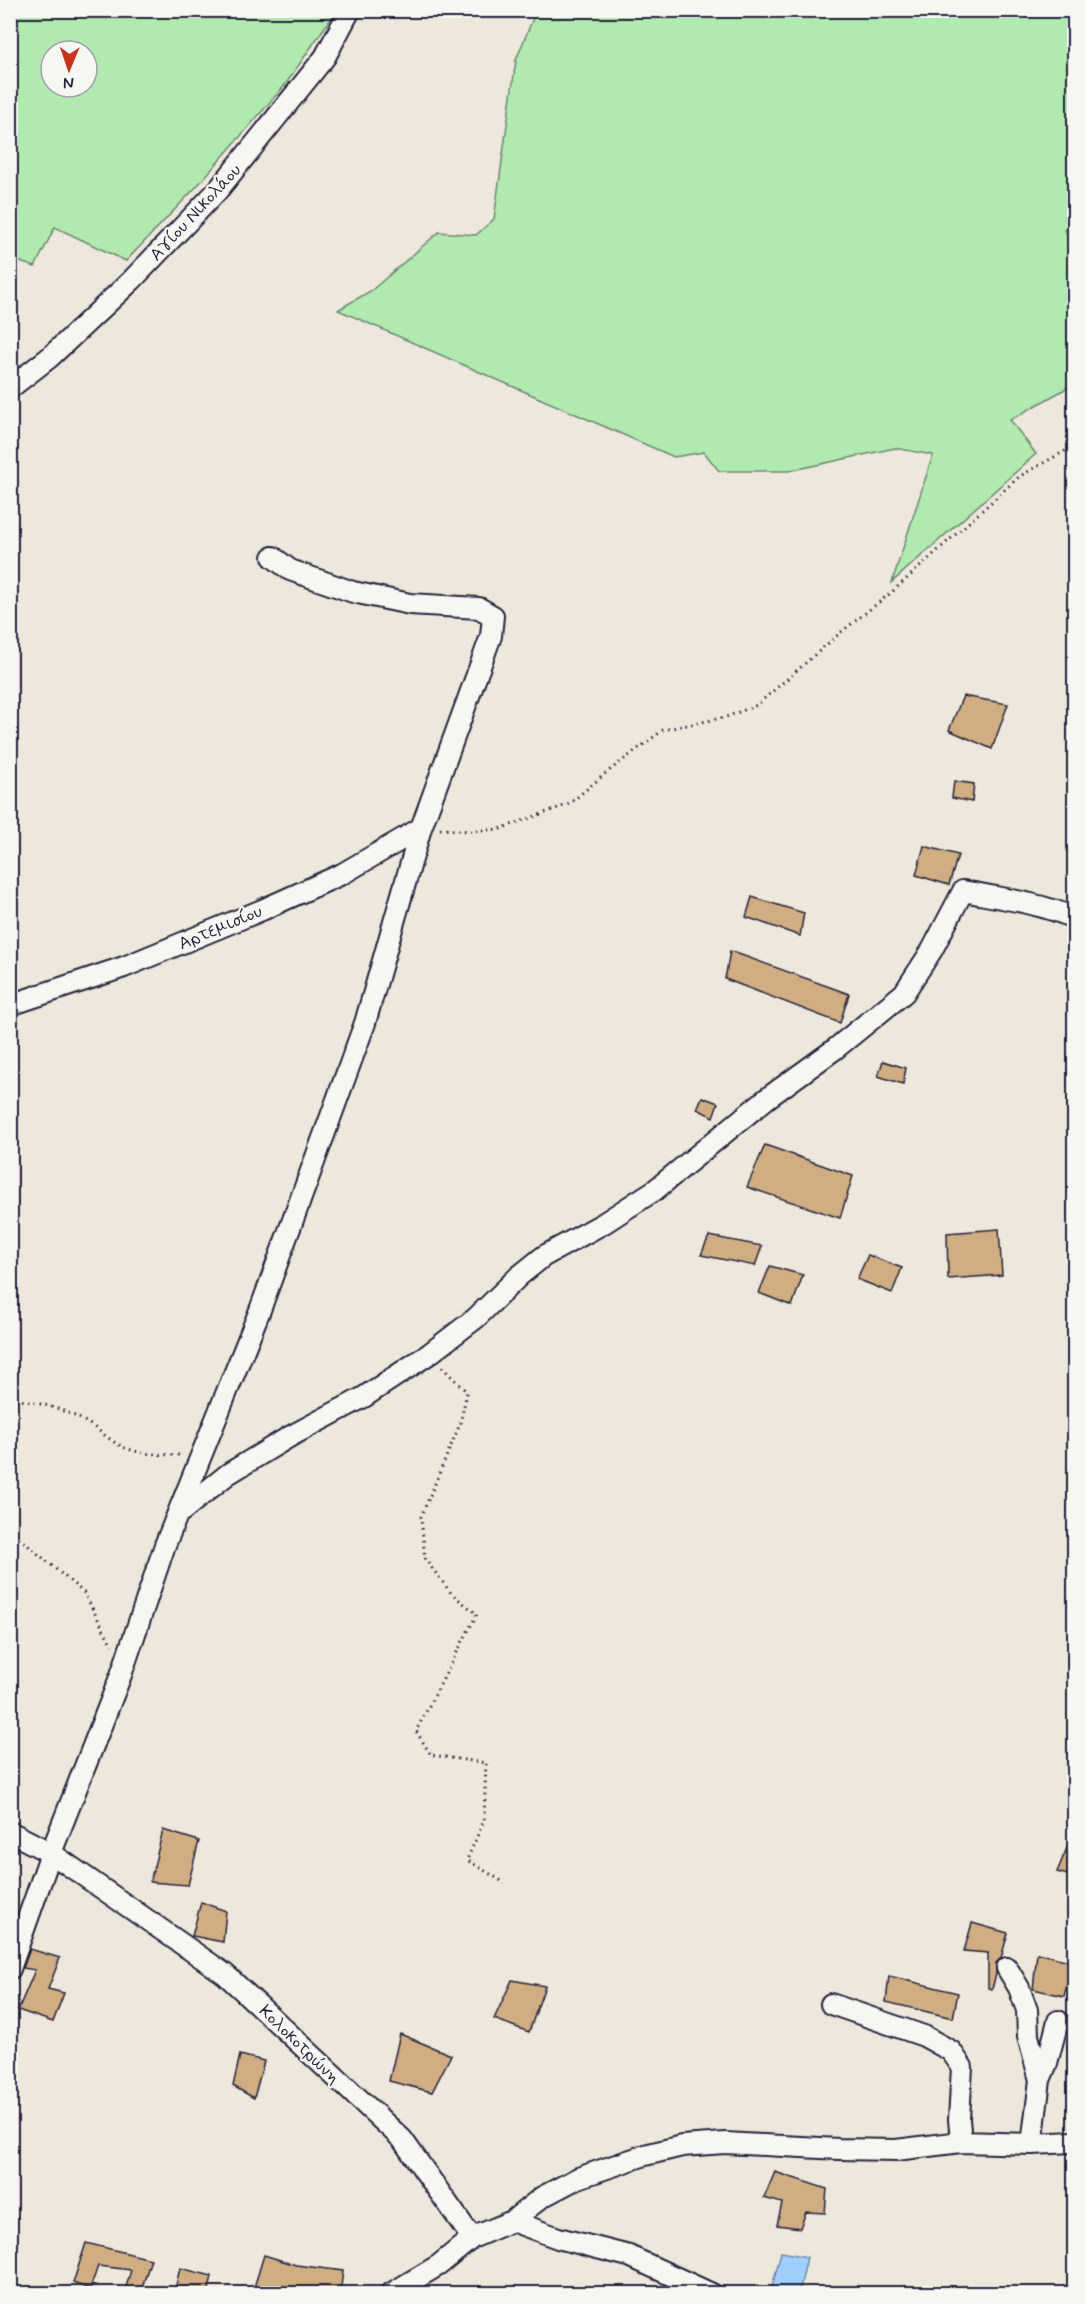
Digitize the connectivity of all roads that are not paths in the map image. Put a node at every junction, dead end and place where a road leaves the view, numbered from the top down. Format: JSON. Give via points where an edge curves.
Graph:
{"nodes":[{"id":1,"x":350,"y":10,"type":"edge"},
{"id":2,"x":10,"y":388,"type":"edge"},
{"id":3,"x":273,"y":557,"type":"dead end"},
{"id":4,"x":421,"y":828,"type":"junction"},
{"id":5,"x":1074,"y":918,"type":"edge"},
{"id":6,"x":10,"y":1005,"type":"edge"},
{"id":7,"x":179,"y":1512,"type":"junction"},
{"id":8,"x":10,"y":1832,"type":"edge"},
{"id":9,"x":51,"y":1852,"type":"junction"},
{"id":10,"x":1007,"y":1968,"type":"dead end"},
{"id":11,"x":10,"y":1969,"type":"edge"},
{"id":12,"x":831,"y":2004,"type":"dead end"},
{"id":13,"x":1058,"y":2021,"type":"dead end"},
{"id":14,"x":1040,"y":2080,"type":"junction"},
{"id":15,"x":961,"y":2142,"type":"junction"},
{"id":16,"x":1074,"y":2142,"type":"edge"},
{"id":17,"x":1032,"y":2144,"type":"junction"},
{"id":18,"x":512,"y":2221,"type":"junction"},
{"id":19,"x":472,"y":2238,"type":"junction"},
{"id":20,"x":671,"y":2286,"type":"edge"},
{"id":21,"x":390,"y":2294,"type":"edge"},
{"id":22,"x":712,"y":2294,"type":"edge"}],
"edges":[{"from":1,"to":2,"type":"street","name":"Αγίου Νικολάου","via":[[325,57],[218,190],[50,357]]},
{"from":3,"to":4,"type":"street","via":[[290,570],[353,592],[410,604],[479,608],[493,616],[491,636]]},
{"from":4,"to":6,"type":"street","name":"Αρτεμισίου","via":[[342,874],[262,910],[124,967]]},
{"from":4,"to":7,"type":"street","via":[[364,1023],[260,1310]]},
{"from":5,"to":7,"type":"street","via":[[963,891],[904,993],[835,1048],[655,1190],[544,1256],[476,1318],[429,1354],[363,1397],[228,1474]]},
{"from":7,"to":9,"type":"street","via":[[121,1675]]},
{"from":8,"to":9,"type":"street","name":"Κολοκοτρώνη"},
{"from":9,"to":11,"type":"street"},
{"from":9,"to":19,"type":"street","name":"Κολοκοτρώνη","via":[[225,1974],[402,2139]]},
{"from":10,"to":14,"type":"street","via":[[1027,2010],[1028,2036]]},
{"from":12,"to":15,"type":"street","via":[[924,2036],[951,2051],[963,2067],[958,2119]]},
{"from":13,"to":14,"type":"street"},
{"from":14,"to":17,"type":"street"},
{"from":15,"to":17,"type":"street"},
{"from":15,"to":18,"type":"street","via":[[896,2150],[725,2143],[682,2146],[578,2178],[542,2197]]},
{"from":16,"to":17,"type":"street"},
{"from":18,"to":19,"type":"street"},
{"from":18,"to":20,"type":"street","via":[[558,2238],[629,2256]]},
{"from":19,"to":21,"type":"street","via":[[439,2265]]},
{"from":20,"to":22,"type":"street"}]}
